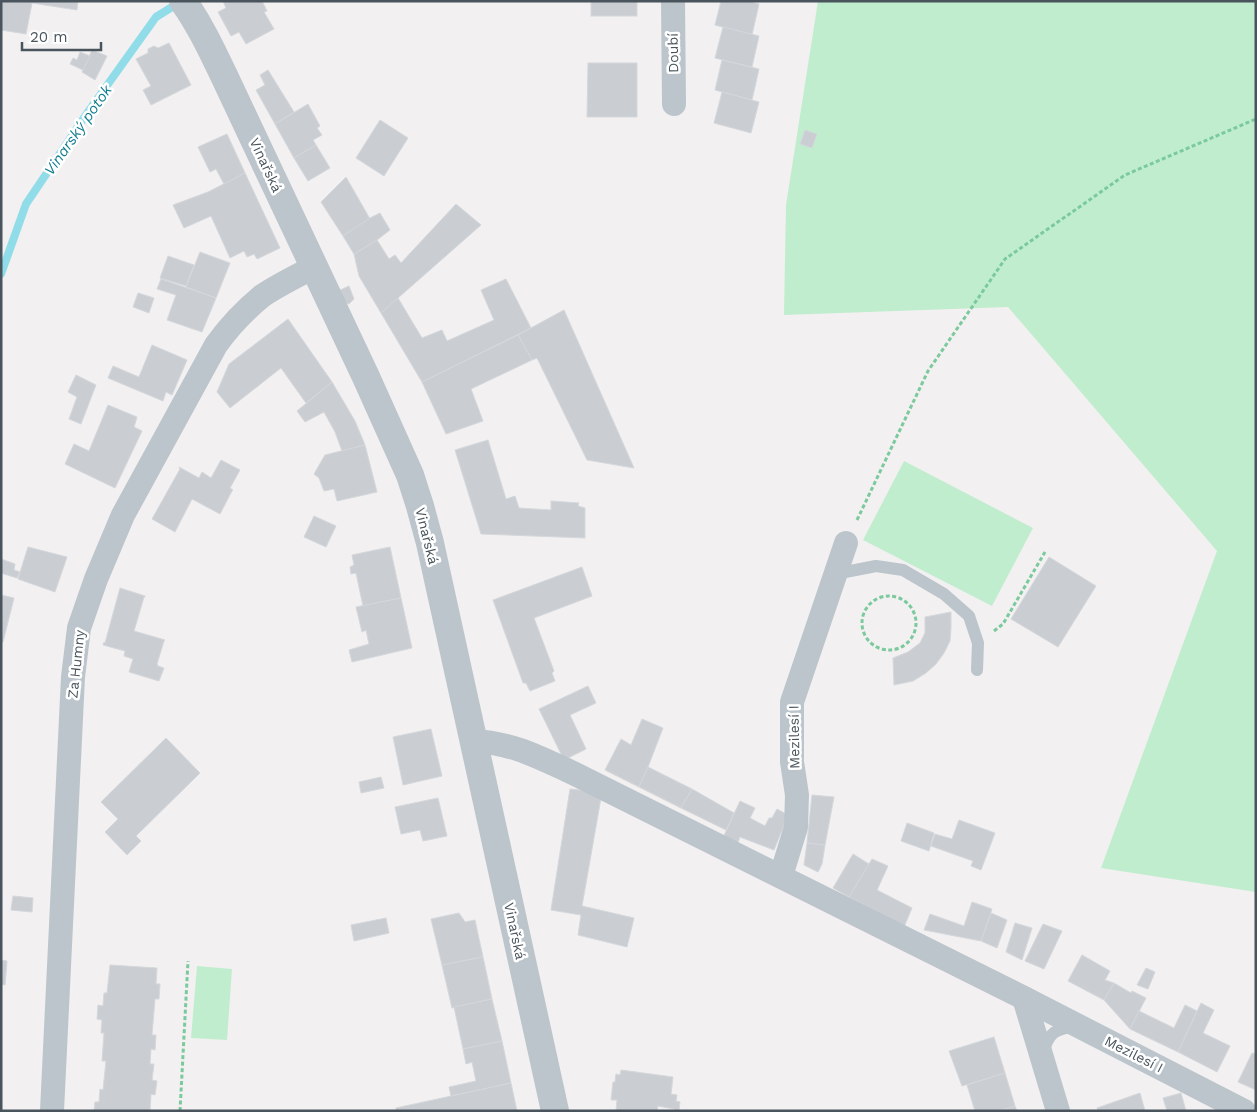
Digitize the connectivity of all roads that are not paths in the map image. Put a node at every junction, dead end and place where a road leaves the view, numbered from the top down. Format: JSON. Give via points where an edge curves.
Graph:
{"nodes":[{"id":1,"x":183,"y":1,"type":"edge"},
{"id":2,"x":673,"y":1,"type":"edge"},
{"id":3,"x":674,"y":104,"type":"dead end"},
{"id":4,"x":314,"y":267,"type":"junction"},
{"id":5,"x":846,"y":543,"type":"road end"},
{"id":6,"x":835,"y":574,"type":"junction"},
{"id":7,"x":977,"y":670,"type":"dead end"},
{"id":8,"x":473,"y":740,"type":"junction"},
{"id":9,"x":781,"y":876,"type":"junction"},
{"id":10,"x":1024,"y":998,"type":"junction"},
{"id":11,"x":1078,"y":1026,"type":"junction"},
{"id":12,"x":1042,"y":1056,"type":"junction"},
{"id":13,"x":52,"y":1111,"type":"edge"},
{"id":14,"x":555,"y":1111,"type":"edge"},
{"id":15,"x":1058,"y":1111,"type":"edge"},
{"id":16,"x":1244,"y":1111,"type":"edge"}],
"edges":[{"from":1,"to":4,"type":"street","name":"Vinařská","via":[[208,43]]},
{"from":2,"to":3,"type":"street","name":"Doubí"},
{"from":4,"to":8,"type":"street","name":"Vinařská","via":[[410,475],[430,543]]},
{"from":4,"to":13,"type":"street","name":"Za Humny","via":[[262,297],[216,345],[123,515],[79,628],[73,677]]},
{"from":5,"to":6,"type":"street","name":"Mezilesí I"},
{"from":6,"to":7,"type":"lane","via":[[876,566],[903,570],[944,594],[969,616],[978,643]]},
{"from":6,"to":9,"type":"street","name":"Mezilesí I","via":[[792,702],[796,827]]},
{"from":8,"to":9,"type":"street","name":"Mezilesí I","via":[[499,743],[529,753]]},
{"from":8,"to":14,"type":"street","name":"Vinařská"},
{"from":9,"to":10,"type":"street","name":"Mezilesí I"},
{"from":10,"to":11,"type":"street","name":"Mezilesí I"},
{"from":10,"to":12,"type":"street"},
{"from":11,"to":12,"type":"lane","via":[[1061,1028],[1051,1034]]},
{"from":11,"to":16,"type":"street","name":"Mezilesí I"},
{"from":12,"to":15,"type":"street"}]}
